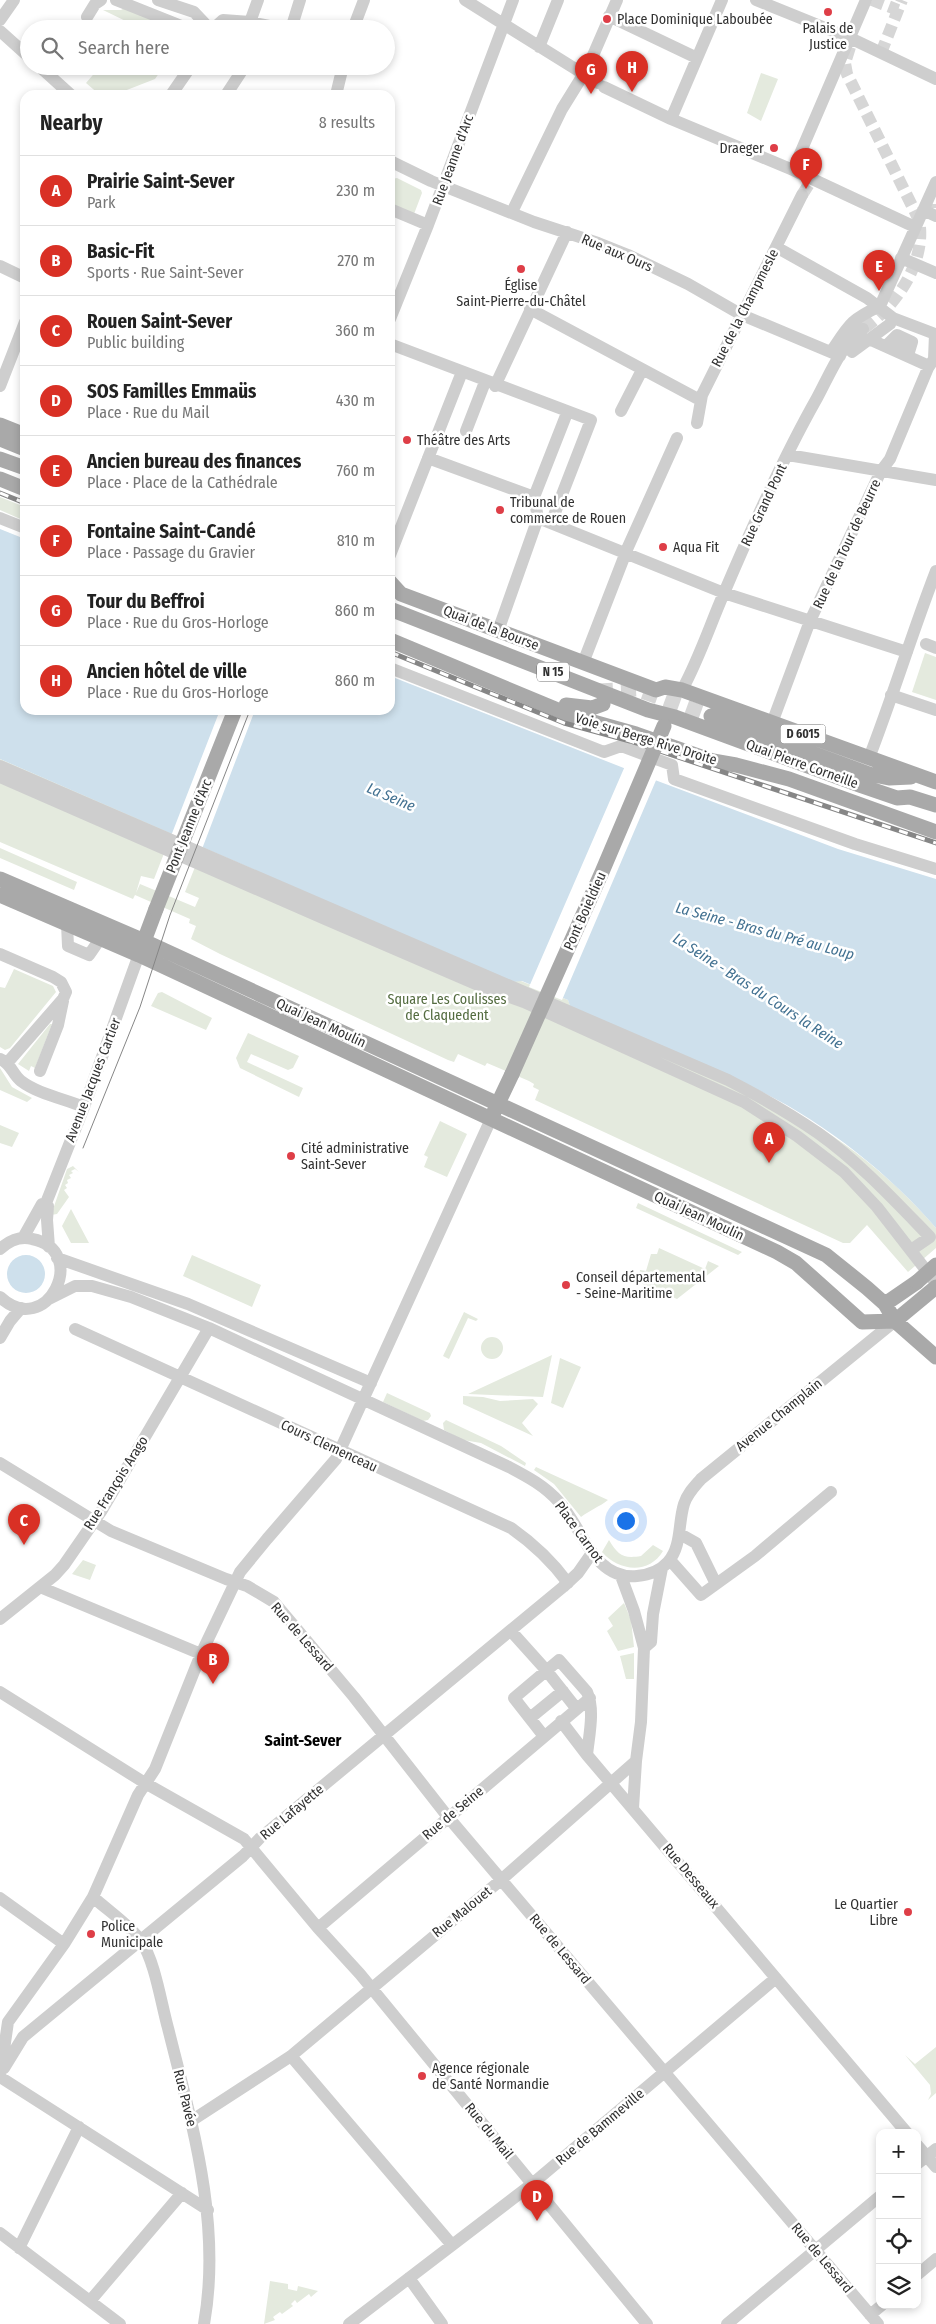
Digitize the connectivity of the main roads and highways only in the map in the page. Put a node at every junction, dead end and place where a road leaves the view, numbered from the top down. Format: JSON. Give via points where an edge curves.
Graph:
{"nodes":[{"id":1,"x":0,"y":425,"type":"edge"},
{"id":2,"x":20,"y":433,"type":"edge"},
{"id":3,"x":0,"y":439,"type":"edge"},
{"id":4,"x":20,"y":447,"type":"edge"},
{"id":5,"x":0,"y":459,"type":"edge"},
{"id":6,"x":20,"y":466,"type":"edge"},
{"id":7,"x":0,"y":479,"type":"edge"},
{"id":8,"x":20,"y":487,"type":"edge"},
{"id":9,"x":395,"y":587,"type":"edge"},
{"id":10,"x":395,"y":611,"type":"edge"},
{"id":11,"x":395,"y":642,"type":"edge"},
{"id":12,"x":486,"y":679,"type":"junction"},
{"id":13,"x":682,"y":690,"type":"junction"},
{"id":14,"x":603,"y":704,"type":"tunnel mouth"},
{"id":15,"x":233,"y":715,"type":"edge"},
{"id":16,"x":711,"y":716,"type":"tunnel mouth"},
{"id":17,"x":666,"y":721,"type":"junction"},
{"id":18,"x":869,"y":774,"type":"junction"},
{"id":19,"x":930,"y":780,"type":"edge"},
{"id":20,"x":910,"y":797,"type":"junction"},
{"id":21,"x":936,"y":805,"type":"edge"},
{"id":22,"x":936,"y":832,"type":"edge"},
{"id":23,"x":0,"y":879,"type":"edge"},
{"id":24,"x":0,"y":895,"type":"edge"},
{"id":25,"x":142,"y":948,"type":"junction"},
{"id":26,"x":498,"y":1104,"type":"junction"},
{"id":27,"x":491,"y":1120,"type":"junction"},
{"id":28,"x":570,"y":1138,"type":"junction"},
{"id":29,"x":564,"y":1153,"type":"junction"},
{"id":30,"x":826,"y":1256,"type":"junction"},
{"id":31,"x":936,"y":1266,"type":"edge"},
{"id":32,"x":807,"y":1273,"type":"junction"},
{"id":33,"x":933,"y":1288,"type":"edge"},
{"id":34,"x":885,"y":1304,"type":"junction"},
{"id":35,"x":894,"y":1321,"type":"junction"},
{"id":36,"x":936,"y":1357,"type":"edge"}],
"edges":[{"from":1,"to":2,"type":"main road"},
{"from":3,"to":4,"type":"main road"},
{"from":5,"to":6,"type":"main road"},
{"from":7,"to":8,"type":"main road"},
{"from":9,"to":13,"type":"main road","name":"Quai de la Bourse","number":"D 6015","via":[[401,594],[656,690],[665,687]]},
{"from":10,"to":17,"type":"main road","name":"Quai de la Bourse","number":"N 15","via":[[648,710]]},
{"from":11,"to":12,"type":"main road","name":"Voie sur Berge Rive Droite"},
{"from":12,"to":14,"type":"main road","via":[[569,707],[592,708]]},
{"from":12,"to":22,"type":"main road","name":"Voie sur Berge Rive Droite","via":[[572,716],[713,761],[789,779]]},
{"from":13,"to":17,"type":"main road","name":"Pont Boieldieu"},
{"from":13,"to":19,"type":"main road","name":"Quai Pierre Corneille","number":"D 6015"},
{"from":15,"to":25,"type":"main road","name":"Pont Jeanne d'Arc","bridge":true},
{"from":16,"to":18,"type":"main road","number":"D 6015"},
{"from":17,"to":20,"type":"main road","name":"Quai Pierre Corneille","number":"D 6015","via":[[897,798]]},
{"from":17,"to":26,"type":"main road","name":"Pont Boieldieu","bridge":true},
{"from":18,"to":19,"type":"main road","number":"D 6015"},
{"from":18,"to":20,"type":"main road","number":"D 6015"},
{"from":20,"to":21,"type":"main road","name":"Quai Pierre Corneille","number":"D 6015"},
{"from":23,"to":25,"type":"main road"},
{"from":24,"to":25,"type":"main road","via":[[100,938]]},
{"from":25,"to":26,"type":"main road","name":"Quai Jean Moulin"},
{"from":25,"to":27,"type":"main road","name":"Quai Jean Moulin"},
{"from":26,"to":27,"type":"main road"},
{"from":26,"to":28,"type":"main road","name":"Quai Jean Moulin"},
{"from":27,"to":29,"type":"main road","name":"Quai Jean Moulin"},
{"from":28,"to":29,"type":"main road"},
{"from":28,"to":30,"type":"main road","name":"Quai Jean Moulin"},
{"from":29,"to":32,"type":"main road","name":"Quai Jean Moulin","via":[[777,1252]]},
{"from":30,"to":32,"type":"main road"},
{"from":30,"to":34,"type":"main road","name":"Quai Jean Moulin"},
{"from":31,"to":34,"type":"main road","bridge":true},
{"from":32,"to":35,"type":"main road","name":"Quai Jean Moulin","via":[[862,1322]]},
{"from":33,"to":35,"type":"main road"},
{"from":34,"to":35,"type":"main road"},
{"from":35,"to":36,"type":"main road"}]}
